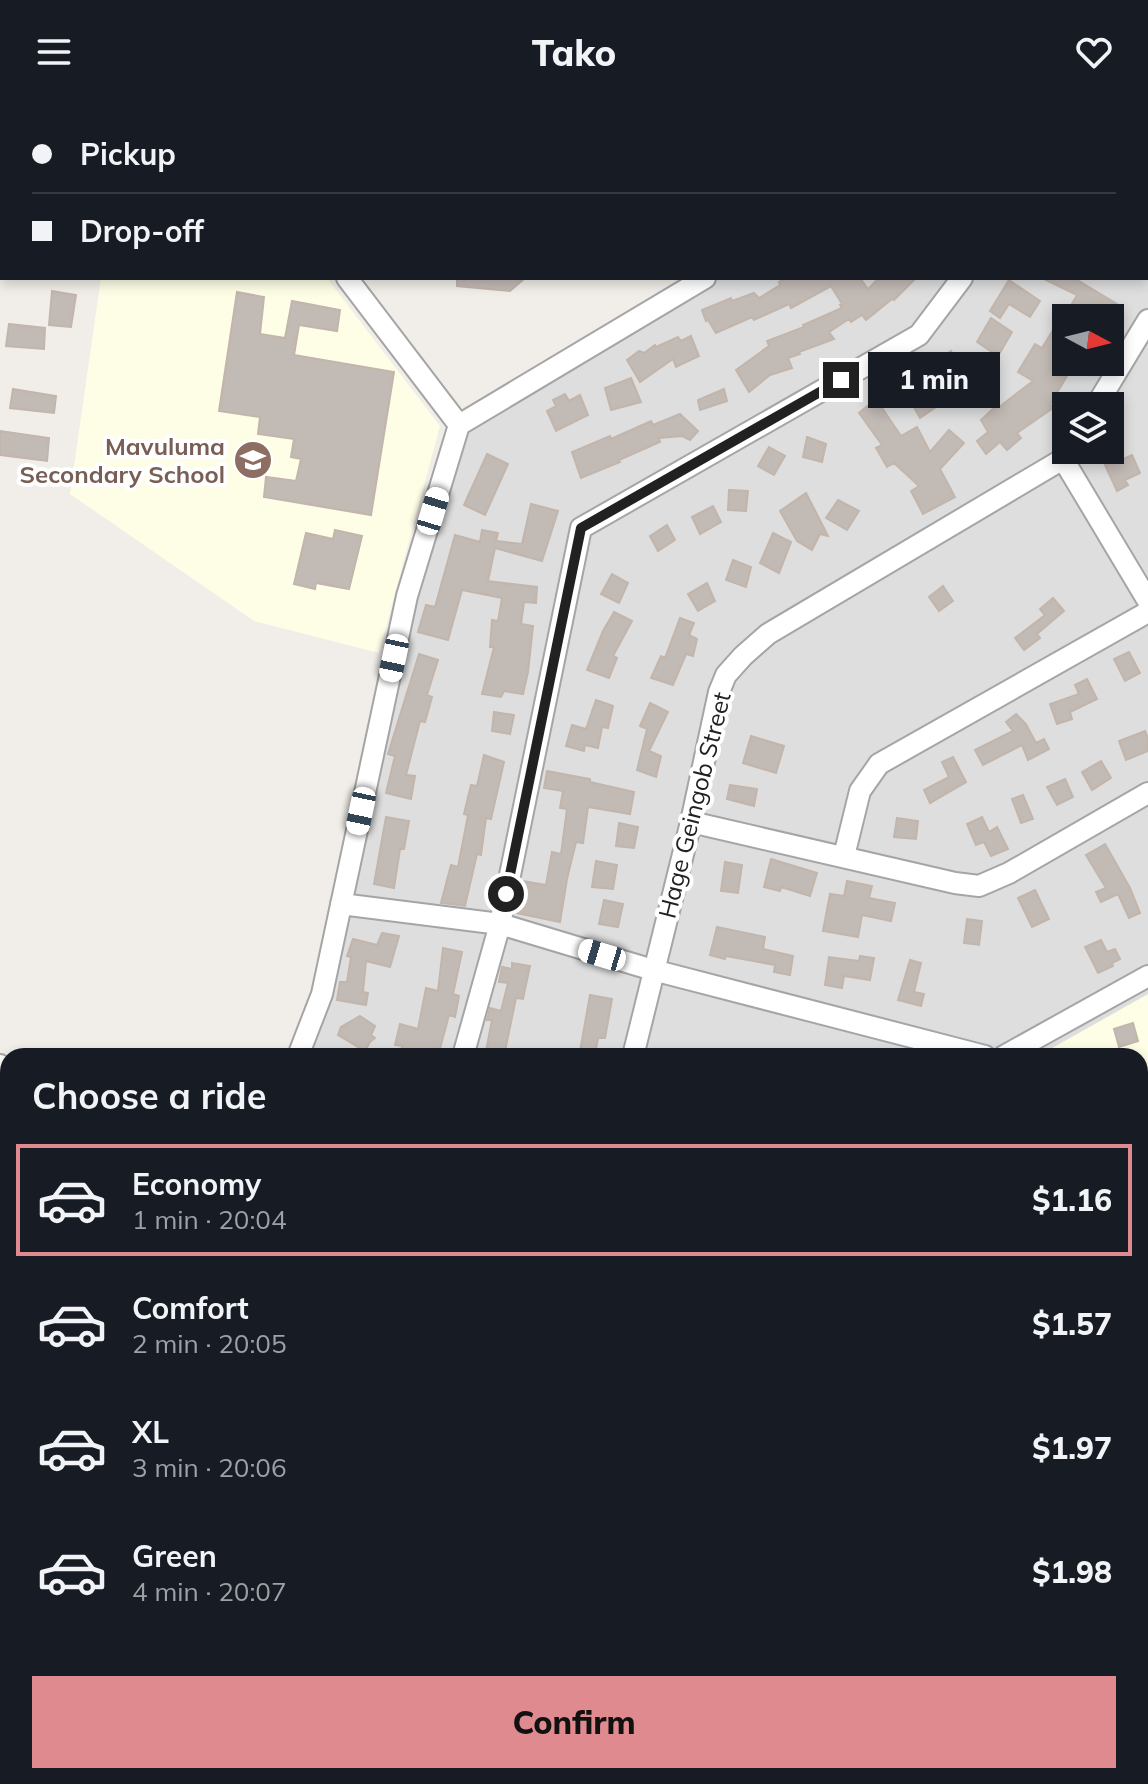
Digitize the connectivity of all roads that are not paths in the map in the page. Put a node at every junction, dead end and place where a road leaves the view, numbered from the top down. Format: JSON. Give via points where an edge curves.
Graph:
{"nodes":[{"id":1,"x":349,"y":280,"type":"edge"},
{"id":2,"x":702,"y":280,"type":"edge"},
{"id":3,"x":960,"y":280,"type":"edge"},
{"id":4,"x":1148,"y":320,"type":"edge"},
{"id":5,"x":1104,"y":392,"type":"edge"},
{"id":6,"x":459,"y":425,"type":"junction"},
{"id":7,"x":1052,"y":463,"type":"edge"},
{"id":8,"x":1071,"y":464,"type":"edge"},
{"id":9,"x":1148,"y":601,"type":"edge"},
{"id":10,"x":1148,"y":612,"type":"edge"},
{"id":11,"x":1148,"y":793,"type":"edge"},
{"id":12,"x":691,"y":822,"type":"junction"},
{"id":13,"x":844,"y":856,"type":"junction"},
{"id":14,"x":341,"y":904,"type":"junction"},
{"id":15,"x":500,"y":924,"type":"junction"},
{"id":16,"x":653,"y":970,"type":"junction"},
{"id":17,"x":1148,"y":976,"type":"edge"},
{"id":18,"x":301,"y":1048,"type":"edge"},
{"id":19,"x":465,"y":1048,"type":"edge"},
{"id":20,"x":635,"y":1048,"type":"edge"},
{"id":21,"x":954,"y":1048,"type":"edge"},
{"id":22,"x":1018,"y":1048,"type":"edge"}],
"edges":[{"from":1,"to":6,"type":"street"},
{"from":2,"to":6,"type":"street"},
{"from":3,"to":15,"type":"street","via":[[919,335],[581,528]]},
{"from":4,"to":5,"type":"street"},
{"from":6,"to":14,"type":"street","via":[[407,596]]},
{"from":7,"to":12,"type":"street","name":"Hage Geingob Street","via":[[804,611],[743,656],[719,692]]},
{"from":8,"to":9,"type":"street"},
{"from":10,"to":13,"type":"street","via":[[879,764],[860,791]]},
{"from":11,"to":13,"type":"street","via":[[979,886]]},
{"from":12,"to":13,"type":"street"},
{"from":12,"to":16,"type":"street","name":"Hage Geingob Street"},
{"from":14,"to":15,"type":"street"},
{"from":14,"to":18,"type":"street","via":[[322,994]]},
{"from":15,"to":16,"type":"street"},
{"from":15,"to":19,"type":"street"},
{"from":16,"to":20,"type":"street","name":"Hage Geingob Street"},
{"from":16,"to":21,"type":"street"},
{"from":17,"to":22,"type":"street"}]}
